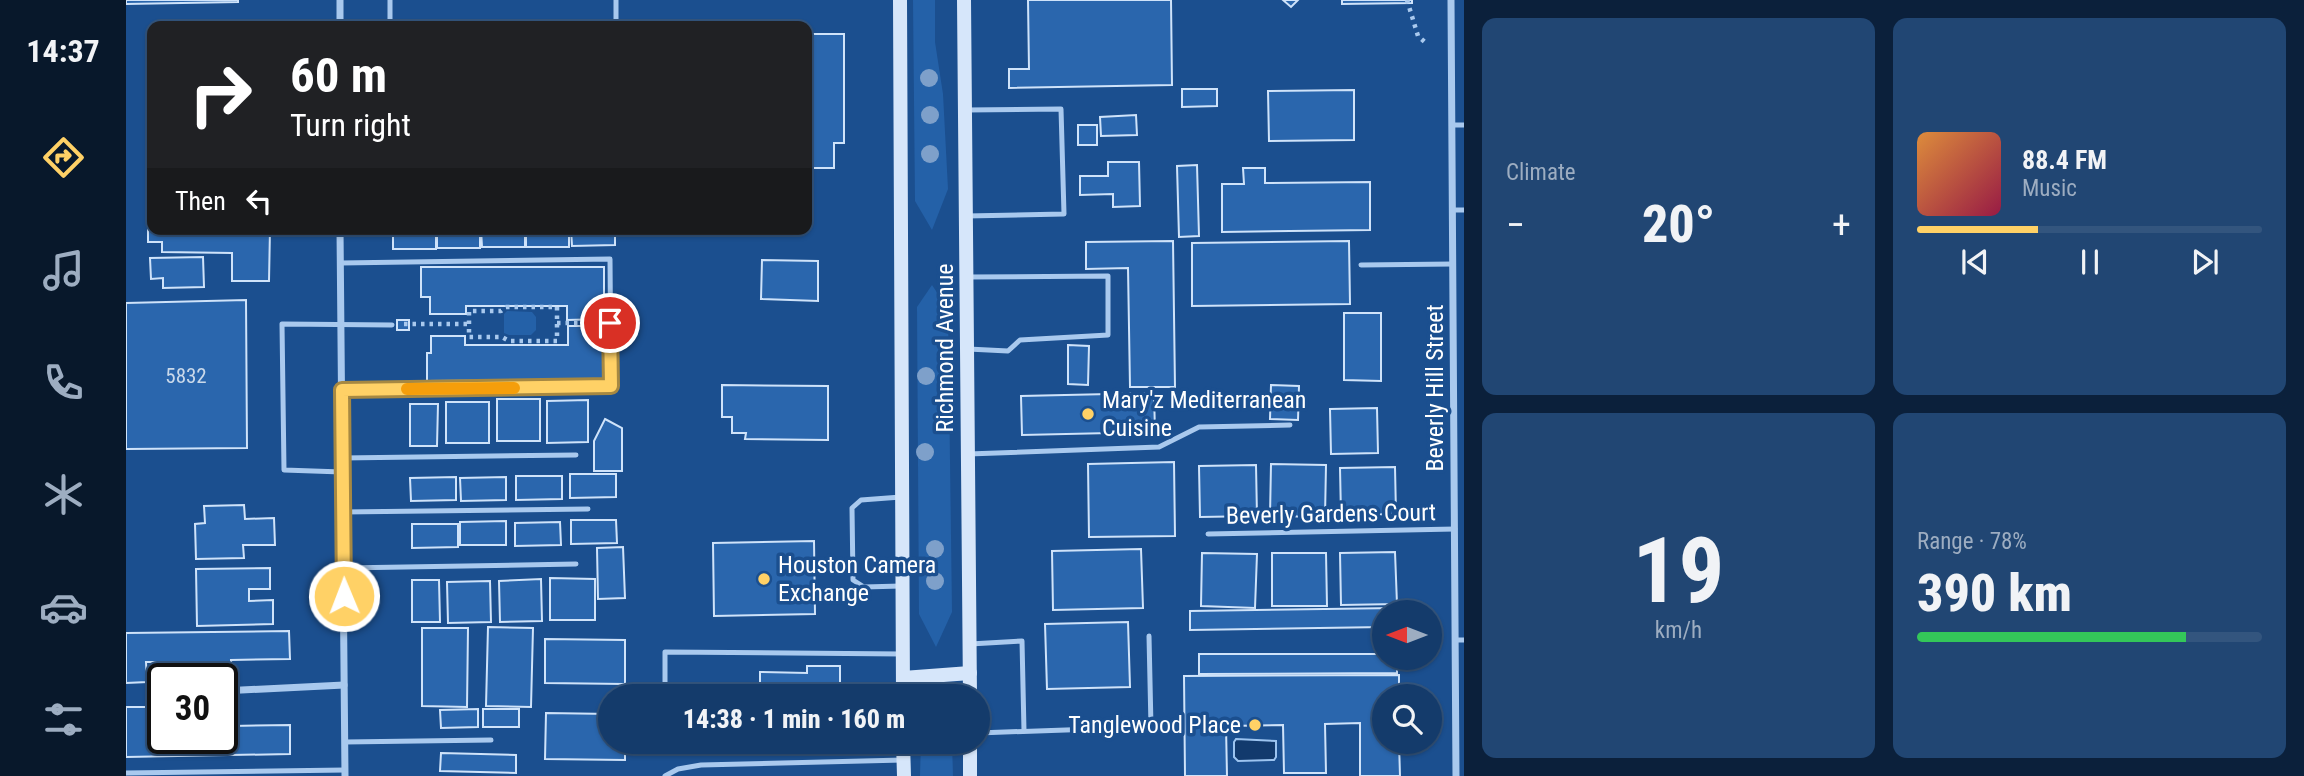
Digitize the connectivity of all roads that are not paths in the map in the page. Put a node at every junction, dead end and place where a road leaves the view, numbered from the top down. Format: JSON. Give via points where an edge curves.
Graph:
{"nodes":[{"id":1,"x":340,"y":0,"type":"edge"},
{"id":2,"x":390,"y":0,"type":"edge"},
{"id":3,"x":616,"y":0,"type":"edge"},
{"id":4,"x":900,"y":0,"type":"edge"},
{"id":5,"x":964,"y":0,"type":"edge"},
{"id":6,"x":1451,"y":0,"type":"edge"},
{"id":7,"x":340,"y":21,"type":"edge"},
{"id":8,"x":390,"y":21,"type":"edge"},
{"id":9,"x":616,"y":21,"type":"edge"},
{"id":10,"x":965,"y":110,"type":"junction"},
{"id":11,"x":1452,"y":125,"type":"junction"},
{"id":12,"x":1464,"y":125,"type":"edge"},
{"id":13,"x":1453,"y":210,"type":"junction"},
{"id":14,"x":1464,"y":210,"type":"edge"},
{"id":15,"x":966,"y":216,"type":"junction"},
{"id":16,"x":340,"y":235,"type":"edge"},
{"id":17,"x":341,"y":263,"type":"junction"},
{"id":18,"x":1453,"y":264,"type":"junction"},
{"id":19,"x":1361,"y":265,"type":"dead end"},
{"id":20,"x":967,"y":277,"type":"junction"},
{"id":21,"x":341,"y":324,"type":"junction"},
{"id":22,"x":392,"y":325,"type":"road end"},
{"id":23,"x":968,"y":349,"type":"junction"},
{"id":24,"x":342,"y":390,"type":"junction"},
{"id":25,"x":1290,"y":425,"type":"dead end"},
{"id":26,"x":968,"y":454,"type":"junction"},
{"id":27,"x":576,"y":455,"type":"dead end"},
{"id":28,"x":342,"y":458,"type":"junction"},
{"id":29,"x":342,"y":472,"type":"junction"},
{"id":30,"x":901,"y":497,"type":"junction"},
{"id":31,"x":588,"y":509,"type":"dead end"},
{"id":32,"x":343,"y":512,"type":"junction"},
{"id":33,"x":1455,"y":528,"type":"junction"},
{"id":34,"x":1208,"y":534,"type":"dead end"},
{"id":35,"x":576,"y":564,"type":"dead end"},
{"id":36,"x":1460,"y":567,"type":"edge"},
{"id":37,"x":344,"y":568,"type":"junction"},
{"id":38,"x":901,"y":586,"type":"junction"},
{"id":39,"x":1149,"y":636,"type":"dead end"},
{"id":40,"x":1460,"y":640,"type":"edge"},
{"id":41,"x":970,"y":644,"type":"junction"},
{"id":42,"x":902,"y":654,"type":"junction"},
{"id":43,"x":970,"y":673,"type":"junction"},
{"id":44,"x":903,"y":678,"type":"junction"},
{"id":45,"x":665,"y":684,"type":"edge"},
{"id":46,"x":903,"y":684,"type":"edge"},
{"id":47,"x":970,"y":684,"type":"edge"},
{"id":48,"x":344,"y":685,"type":"junction"},
{"id":49,"x":238,"y":690,"type":"edge"},
{"id":50,"x":1024,"y":731,"type":"junction"},
{"id":51,"x":990,"y":732,"type":"edge"},
{"id":52,"x":491,"y":740,"type":"dead end"},
{"id":53,"x":345,"y":741,"type":"junction"},
{"id":54,"x":904,"y":754,"type":"edge"},
{"id":55,"x":970,"y":754,"type":"edge"},
{"id":56,"x":904,"y":760,"type":"junction"},
{"id":57,"x":126,"y":773,"type":"edge"},
{"id":58,"x":345,"y":773,"type":"edge"},
{"id":59,"x":665,"y":776,"type":"edge"},
{"id":60,"x":904,"y":776,"type":"edge"},
{"id":61,"x":971,"y":776,"type":"edge"},
{"id":62,"x":1456,"y":776,"type":"edge"}],
"edges":[{"from":1,"to":7,"type":"street"},
{"from":2,"to":8,"type":"lane"},
{"from":3,"to":9,"type":"lane"},
{"from":4,"to":30,"type":"main road","name":"Richmond Avenue"},
{"from":5,"to":10,"type":"main road","name":"Richmond Avenue"},
{"from":6,"to":11,"type":"street","name":"Beverly Hill Street"},
{"from":10,"to":15,"type":"main road","name":"Richmond Avenue"},
{"from":10,"to":15,"type":"lane","via":[[1061,109],[1063,214]]},
{"from":11,"to":12,"type":"lane"},
{"from":11,"to":13,"type":"street","name":"Beverly Hill Street"},
{"from":13,"to":14,"type":"lane"},
{"from":13,"to":18,"type":"street","name":"Beverly Hill Street"},
{"from":15,"to":20,"type":"main road","name":"Richmond Avenue"},
{"from":16,"to":17,"type":"street"},
{"from":17,"to":21,"type":"street"},
{"from":17,"to":24,"type":"lane","via":[[610,259],[611,386]]},
{"from":18,"to":19,"type":"lane"},
{"from":18,"to":33,"type":"street","name":"Beverly Hill Street"},
{"from":20,"to":23,"type":"main road","name":"Richmond Avenue"},
{"from":20,"to":23,"type":"lane","via":[[1108,276],[1108,335],[1020,340],[1008,351]]},
{"from":21,"to":22,"type":"lane"},
{"from":21,"to":24,"type":"street"},
{"from":21,"to":29,"type":"lane","via":[[282,324],[284,470]]},
{"from":23,"to":26,"type":"main road","name":"Richmond Avenue"},
{"from":24,"to":28,"type":"street"},
{"from":25,"to":26,"type":"lane","via":[[1199,427],[1159,447]]},
{"from":26,"to":41,"type":"main road","name":"Richmond Avenue"},
{"from":27,"to":28,"type":"lane"},
{"from":28,"to":29,"type":"street"},
{"from":29,"to":32,"type":"street"},
{"from":30,"to":38,"type":"main road","name":"Richmond Avenue"},
{"from":30,"to":38,"type":"lane","via":[[861,500],[852,508],[853,580],[864,587]]},
{"from":31,"to":32,"type":"lane"},
{"from":32,"to":37,"type":"street"},
{"from":33,"to":34,"type":"lane","name":"Beverly Gardens Court"},
{"from":33,"to":36,"type":"street","name":"Beverly Hill Street"},
{"from":35,"to":37,"type":"lane"},
{"from":36,"to":40,"type":"street","name":"Beverly Hill Street"},
{"from":37,"to":48,"type":"street"},
{"from":38,"to":42,"type":"main road","name":"Richmond Avenue"},
{"from":39,"to":50,"type":"lane","via":[[1151,727]]},
{"from":40,"to":62,"type":"street","name":"Beverly Hill Street"},
{"from":41,"to":43,"type":"main road","name":"Richmond Avenue"},
{"from":41,"to":50,"type":"lane","via":[[1022,641]]},
{"from":42,"to":44,"type":"main road","name":"Richmond Avenue"},
{"from":42,"to":45,"type":"lane","via":[[665,652]]},
{"from":43,"to":44,"type":"main road"},
{"from":43,"to":47,"type":"main road","name":"Richmond Avenue"},
{"from":44,"to":46,"type":"main road","name":"Richmond Avenue"},
{"from":48,"to":49,"type":"street"},
{"from":48,"to":53,"type":"street"},
{"from":50,"to":51,"type":"lane"},
{"from":52,"to":53,"type":"lane"},
{"from":53,"to":58,"type":"street"},
{"from":54,"to":56,"type":"main road"},
{"from":55,"to":61,"type":"main road"},
{"from":56,"to":59,"type":"lane","via":[[701,765]]},
{"from":56,"to":60,"type":"main road"},
{"from":57,"to":58,"type":"lane"}]}
